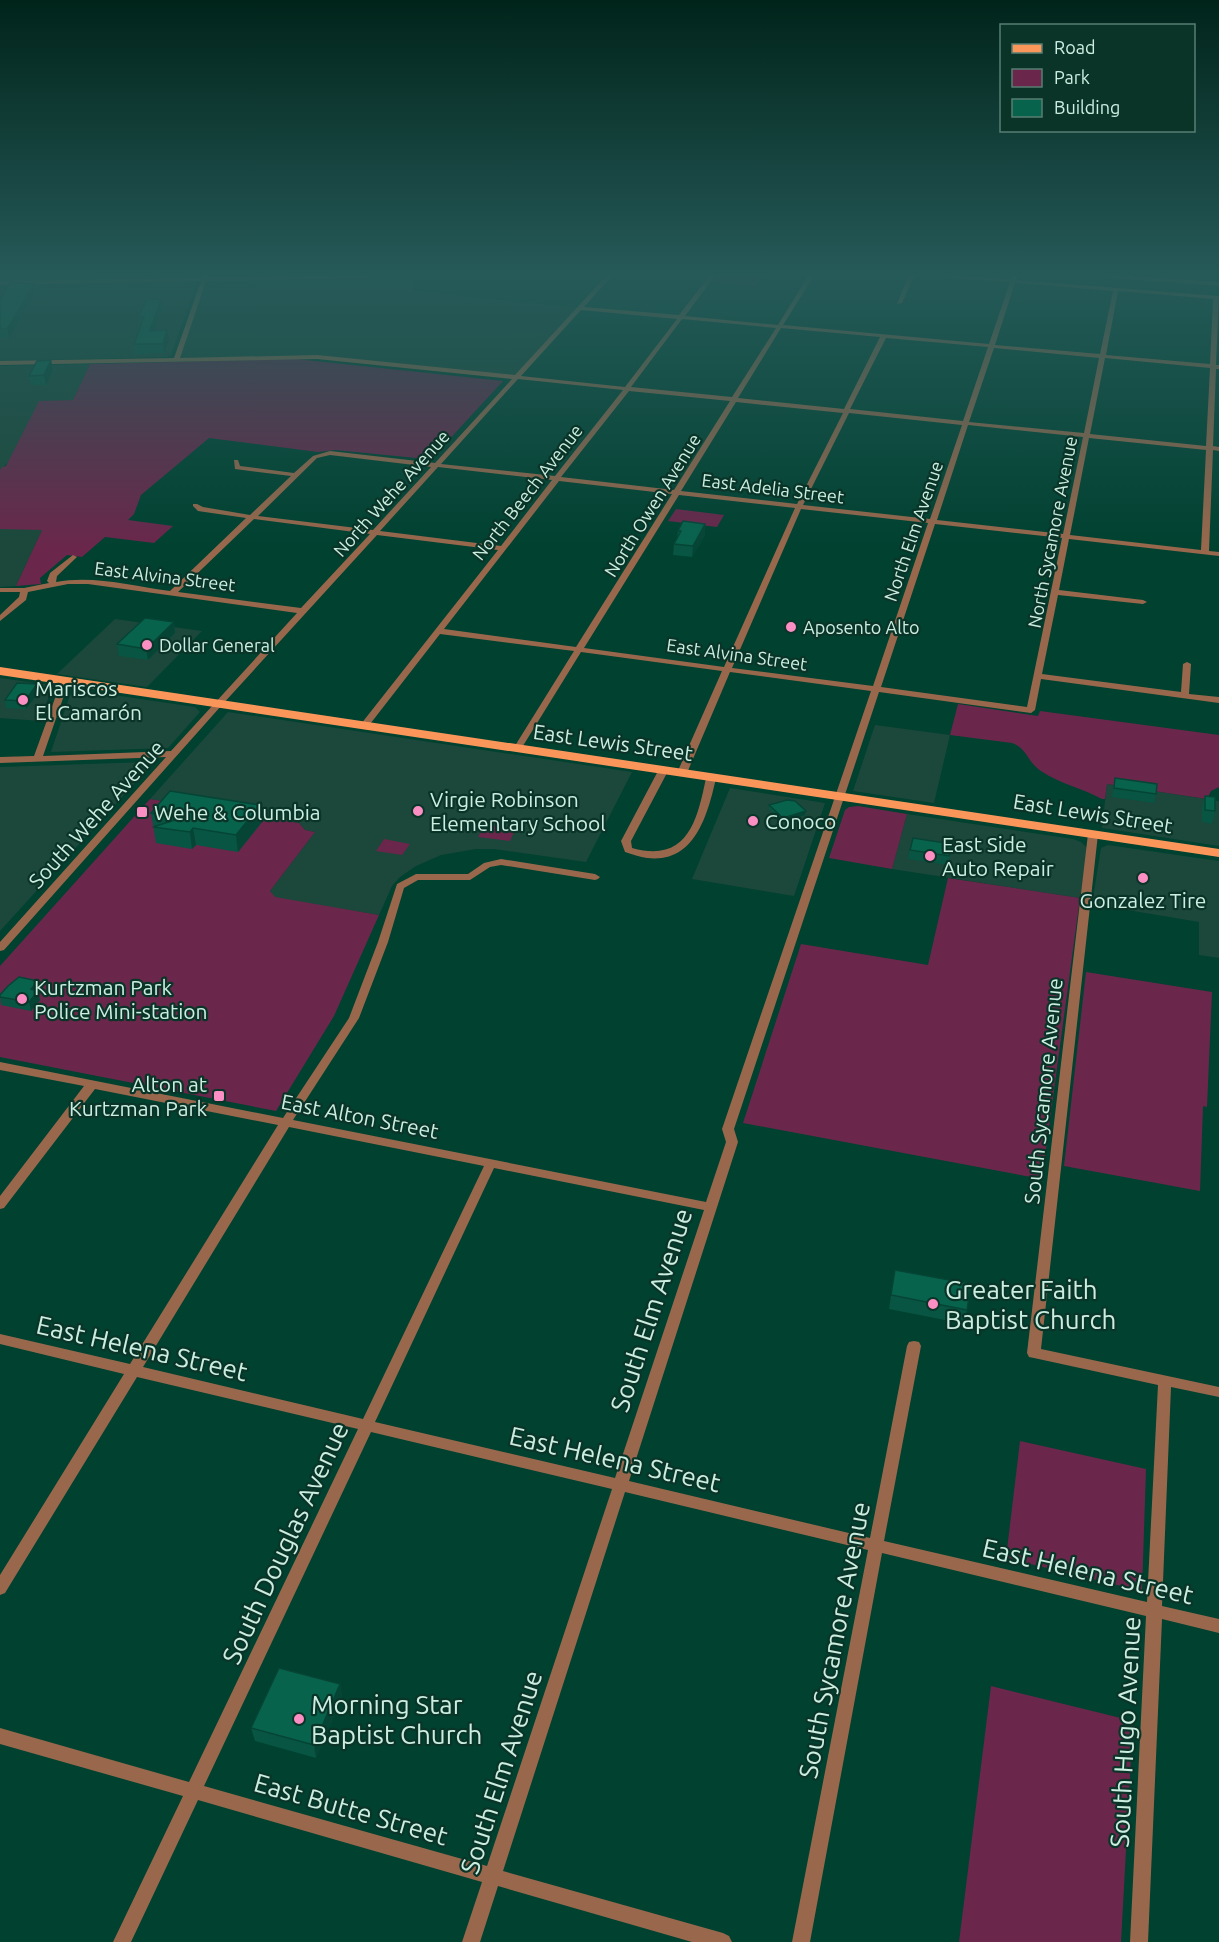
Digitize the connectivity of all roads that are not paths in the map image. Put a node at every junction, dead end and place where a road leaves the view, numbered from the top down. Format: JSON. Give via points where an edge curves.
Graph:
{"nodes":[{"id":1,"x":409,"y":367,"type":"edge"},
{"id":2,"x":526,"y":367,"type":"edge"},
{"id":3,"x":644,"y":367,"type":"edge"},
{"id":4,"x":757,"y":367,"type":"edge"},
{"id":5,"x":868,"y":367,"type":"edge"},
{"id":6,"x":985,"y":367,"type":"edge"},
{"id":7,"x":1101,"y":367,"type":"edge"},
{"id":8,"x":1216,"y":367,"type":"edge"},
{"id":9,"x":516,"y":377,"type":"junction"},
{"id":10,"x":627,"y":389,"type":"junction"},
{"id":11,"x":736,"y":400,"type":"junction"},
{"id":12,"x":846,"y":411,"type":"junction"},
{"id":13,"x":966,"y":423,"type":"junction"},
{"id":14,"x":1087,"y":436,"type":"junction"},
{"id":15,"x":1211,"y":448,"type":"junction"},
{"id":16,"x":1219,"y":449,"type":"edge"},
{"id":17,"x":236,"y":461,"type":"dead end"},
{"id":18,"x":437,"y":465,"type":"junction"},
{"id":19,"x":296,"y":475,"type":"junction"},
{"id":20,"x":557,"y":478,"type":"junction"},
{"id":21,"x":678,"y":492,"type":"junction"},
{"id":22,"x":195,"y":505,"type":"dead end"},
{"id":23,"x":799,"y":506,"type":"junction"},
{"id":24,"x":250,"y":518,"type":"junction"},
{"id":25,"x":934,"y":522,"type":"junction"},
{"id":26,"x":375,"y":533,"type":"junction"},
{"id":27,"x":1067,"y":537,"type":"junction"},
{"id":28,"x":502,"y":548,"type":"junction"},
{"id":29,"x":1206,"y":552,"type":"junction"},
{"id":30,"x":1219,"y":554,"type":"edge"},
{"id":31,"x":73,"y":557,"type":"dead end"},
{"id":32,"x":54,"y":584,"type":"junction"},
{"id":33,"x":0,"y":590,"type":"edge"},
{"id":34,"x":24,"y":590,"type":"junction"},
{"id":35,"x":1056,"y":592,"type":"junction"},
{"id":36,"x":172,"y":593,"type":"junction"},
{"id":37,"x":1143,"y":602,"type":"dead end"},
{"id":38,"x":303,"y":611,"type":"junction"},
{"id":39,"x":0,"y":620,"type":"edge"},
{"id":40,"x":438,"y":631,"type":"junction"},
{"id":41,"x":579,"y":650,"type":"junction"},
{"id":42,"x":1187,"y":664,"type":"dead end"},
{"id":43,"x":727,"y":669,"type":"junction"},
{"id":44,"x":0,"y":672,"type":"edge"},
{"id":45,"x":1038,"y":676,"type":"junction"},
{"id":46,"x":65,"y":681,"type":"junction"},
{"id":47,"x":877,"y":690,"type":"junction"},
{"id":48,"x":1185,"y":696,"type":"junction"},
{"id":49,"x":1219,"y":700,"type":"edge"},
{"id":50,"x":218,"y":704,"type":"junction"},
{"id":51,"x":1031,"y":710,"type":"joint"},
{"id":52,"x":364,"y":726,"type":"junction"},
{"id":53,"x":517,"y":749,"type":"junction"},
{"id":54,"x":173,"y":754,"type":"junction"},
{"id":55,"x":37,"y":759,"type":"junction"},
{"id":56,"x":0,"y":760,"type":"edge"},
{"id":57,"x":663,"y":771,"type":"junction"},
{"id":58,"x":682,"y":773,"type":"junction"},
{"id":59,"x":711,"y":778,"type":"junction"},
{"id":60,"x":840,"y":797,"type":"junction"},
{"id":61,"x":1093,"y":834,"type":"junction"},
{"id":62,"x":1219,"y":853,"type":"edge"},
{"id":63,"x":595,"y":877,"type":"dead end"},
{"id":64,"x":0,"y":948,"type":"edge"},
{"id":65,"x":0,"y":1065,"type":"edge"},
{"id":66,"x":92,"y":1084,"type":"junction"},
{"id":67,"x":286,"y":1122,"type":"junction"},
{"id":68,"x":491,"y":1163,"type":"junction"},
{"id":69,"x":0,"y":1205,"type":"edge"},
{"id":70,"x":711,"y":1207,"type":"junction"},
{"id":71,"x":0,"y":1339,"type":"edge"},
{"id":72,"x":914,"y":1346,"type":"dead end"},
{"id":73,"x":133,"y":1371,"type":"junction"},
{"id":74,"x":1165,"y":1381,"type":"junction"},
{"id":75,"x":1219,"y":1392,"type":"edge"},
{"id":76,"x":367,"y":1426,"type":"junction"},
{"id":77,"x":622,"y":1486,"type":"junction"},
{"id":78,"x":876,"y":1545,"type":"junction"},
{"id":79,"x":0,"y":1588,"type":"edge"},
{"id":80,"x":1155,"y":1611,"type":"junction"},
{"id":81,"x":1219,"y":1626,"type":"edge"},
{"id":82,"x":0,"y":1736,"type":"edge"},
{"id":83,"x":194,"y":1791,"type":"junction"},
{"id":84,"x":493,"y":1876,"type":"junction"},
{"id":85,"x":122,"y":1942,"type":"edge"},
{"id":86,"x":471,"y":1942,"type":"edge"},
{"id":87,"x":723,"y":1942,"type":"edge"},
{"id":88,"x":801,"y":1942,"type":"edge"},
{"id":89,"x":1139,"y":1942,"type":"edge"}],
"edges":[{"from":1,"to":9,"type":"street"},
{"from":2,"to":9,"type":"street","name":"North Wehe Avenue"},
{"from":3,"to":10,"type":"street","name":"North Beech Avenue"},
{"from":4,"to":11,"type":"street","name":"North Owen Avenue"},
{"from":5,"to":12,"type":"street"},
{"from":6,"to":13,"type":"street","name":"North Elm Avenue"},
{"from":7,"to":14,"type":"street","name":"North Sycamore Avenue"},
{"from":8,"to":15,"type":"street"},
{"from":9,"to":10,"type":"street"},
{"from":9,"to":18,"type":"street","name":"North Wehe Avenue"},
{"from":10,"to":11,"type":"street"},
{"from":10,"to":20,"type":"street","name":"North Beech Avenue"},
{"from":11,"to":12,"type":"street"},
{"from":11,"to":21,"type":"street","name":"North Owen Avenue"},
{"from":12,"to":13,"type":"street"},
{"from":12,"to":23,"type":"street"},
{"from":13,"to":14,"type":"street"},
{"from":13,"to":25,"type":"street","name":"North Elm Avenue"},
{"from":14,"to":15,"type":"street"},
{"from":14,"to":27,"type":"street","name":"North Sycamore Avenue"},
{"from":15,"to":16,"type":"street"},
{"from":15,"to":29,"type":"street"},
{"from":17,"to":19,"type":"street","via":[[237,468]]},
{"from":18,"to":19,"type":"street","name":"East Adelia Street","via":[[324,453]]},
{"from":18,"to":20,"type":"street","name":"East Adelia Street"},
{"from":18,"to":26,"type":"street","name":"North Wehe Avenue"},
{"from":19,"to":24,"type":"street"},
{"from":20,"to":21,"type":"street","name":"East Adelia Street"},
{"from":20,"to":28,"type":"street","name":"North Beech Avenue"},
{"from":21,"to":23,"type":"street","name":"East Adelia Street"},
{"from":21,"to":41,"type":"street","name":"North Owen Avenue"},
{"from":22,"to":24,"type":"street"},
{"from":23,"to":25,"type":"street","name":"East Adelia Street"},
{"from":23,"to":43,"type":"street"},
{"from":24,"to":26,"type":"street"},
{"from":24,"to":36,"type":"street"},
{"from":25,"to":27,"type":"street","name":"East Adelia Street"},
{"from":25,"to":47,"type":"street","name":"North Elm Avenue"},
{"from":26,"to":28,"type":"street"},
{"from":26,"to":38,"type":"street","name":"North Wehe Avenue"},
{"from":27,"to":29,"type":"street","name":"East Adelia Street"},
{"from":27,"to":35,"type":"street","name":"North Sycamore Avenue"},
{"from":28,"to":40,"type":"street","name":"North Beech Avenue"},
{"from":29,"to":30,"type":"street","name":"East Adelia Street"},
{"from":31,"to":32,"type":"street","via":[[53,575]]},
{"from":32,"to":34,"type":"street","name":"East Alvina Street"},
{"from":32,"to":36,"type":"street","name":"East Alvina Street","via":[[88,582]]},
{"from":33,"to":34,"type":"street","name":"East Alvina Street"},
{"from":34,"to":39,"type":"street","via":[[23,598]]},
{"from":35,"to":37,"type":"street"},
{"from":35,"to":45,"type":"street","name":"North Sycamore Avenue"},
{"from":36,"to":38,"type":"street","name":"East Alvina Street"},
{"from":38,"to":50,"type":"street","name":"North Wehe Avenue"},
{"from":40,"to":41,"type":"street","name":"East Alvina Street"},
{"from":40,"to":52,"type":"street","name":"North Beech Avenue"},
{"from":41,"to":43,"type":"street","name":"East Alvina Street"},
{"from":41,"to":53,"type":"street","name":"North Owen Avenue"},
{"from":42,"to":48,"type":"street"},
{"from":43,"to":47,"type":"street","name":"East Alvina Street"},
{"from":43,"to":58,"type":"street"},
{"from":44,"to":46,"type":"main road","name":"East Lewis Street"},
{"from":45,"to":48,"type":"street"},
{"from":45,"to":51,"type":"street","name":"North Sycamore Avenue"},
{"from":46,"to":50,"type":"main road","name":"East Lewis Street"},
{"from":46,"to":55,"type":"street"},
{"from":47,"to":51,"type":"street","name":"East Alvina Street"},
{"from":47,"to":60,"type":"street","name":"North Elm Avenue"},
{"from":48,"to":49,"type":"street"},
{"from":50,"to":52,"type":"main road","name":"East Lewis Street"},
{"from":50,"to":54,"type":"street","name":"South Wehe Avenue"},
{"from":52,"to":53,"type":"main road","name":"East Lewis Street"},
{"from":53,"to":57,"type":"main road","name":"East Lewis Street"},
{"from":54,"to":55,"type":"street"},
{"from":54,"to":64,"type":"street","name":"South Wehe Avenue"},
{"from":55,"to":56,"type":"street"},
{"from":57,"to":58,"type":"main road","name":"East Lewis Street"},
{"from":57,"to":59,"type":"street","via":[[626,841],[628,850],[638,854],[665,856],[682,847],[703,813]]},
{"from":58,"to":59,"type":"main road","name":"East Lewis Street"},
{"from":59,"to":60,"type":"main road","name":"East Lewis Street"},
{"from":60,"to":61,"type":"main road","name":"East Lewis Street"},
{"from":60,"to":70,"type":"street","name":"South Elm Avenue","via":[[728,1129],[732,1142]]},
{"from":61,"to":62,"type":"main road","name":"East Lewis Street"},
{"from":61,"to":74,"type":"street","name":"South Sycamore Avenue","via":[[1034,1353]]},
{"from":63,"to":67,"type":"street","via":[[501,862],[470,877],[416,877],[400,886],[354,1018]]},
{"from":65,"to":66,"type":"street","name":"East Alton Street"},
{"from":66,"to":67,"type":"street","name":"East Alton Street"},
{"from":66,"to":69,"type":"street"},
{"from":67,"to":68,"type":"street","name":"East Alton Street"},
{"from":67,"to":73,"type":"street"},
{"from":68,"to":70,"type":"street","name":"East Alton Street"},
{"from":68,"to":76,"type":"street","name":"South Douglas Avenue"},
{"from":70,"to":77,"type":"street","name":"South Elm Avenue"},
{"from":71,"to":73,"type":"street","name":"East Helena Street"},
{"from":72,"to":78,"type":"street","name":"South Sycamore Avenue"},
{"from":73,"to":76,"type":"street","name":"East Helena Street"},
{"from":73,"to":79,"type":"street"},
{"from":74,"to":75,"type":"street"},
{"from":74,"to":80,"type":"street","name":"South Hugo Avenue"},
{"from":76,"to":77,"type":"street","name":"East Helena Street"},
{"from":76,"to":83,"type":"street","name":"South Douglas Avenue"},
{"from":77,"to":78,"type":"street","name":"East Helena Street"},
{"from":77,"to":84,"type":"street","name":"South Elm Avenue"},
{"from":78,"to":80,"type":"street","name":"East Helena Street"},
{"from":78,"to":88,"type":"street","name":"South Sycamore Avenue"},
{"from":80,"to":81,"type":"street","name":"East Helena Street"},
{"from":80,"to":89,"type":"street","name":"South Hugo Avenue"},
{"from":82,"to":83,"type":"street","name":"East Butte Street"},
{"from":83,"to":84,"type":"street","name":"East Butte Street"},
{"from":83,"to":85,"type":"street","name":"South Douglas Avenue"},
{"from":84,"to":86,"type":"street","name":"South Elm Avenue"},
{"from":84,"to":87,"type":"street","name":"East Butte Street"}]}
